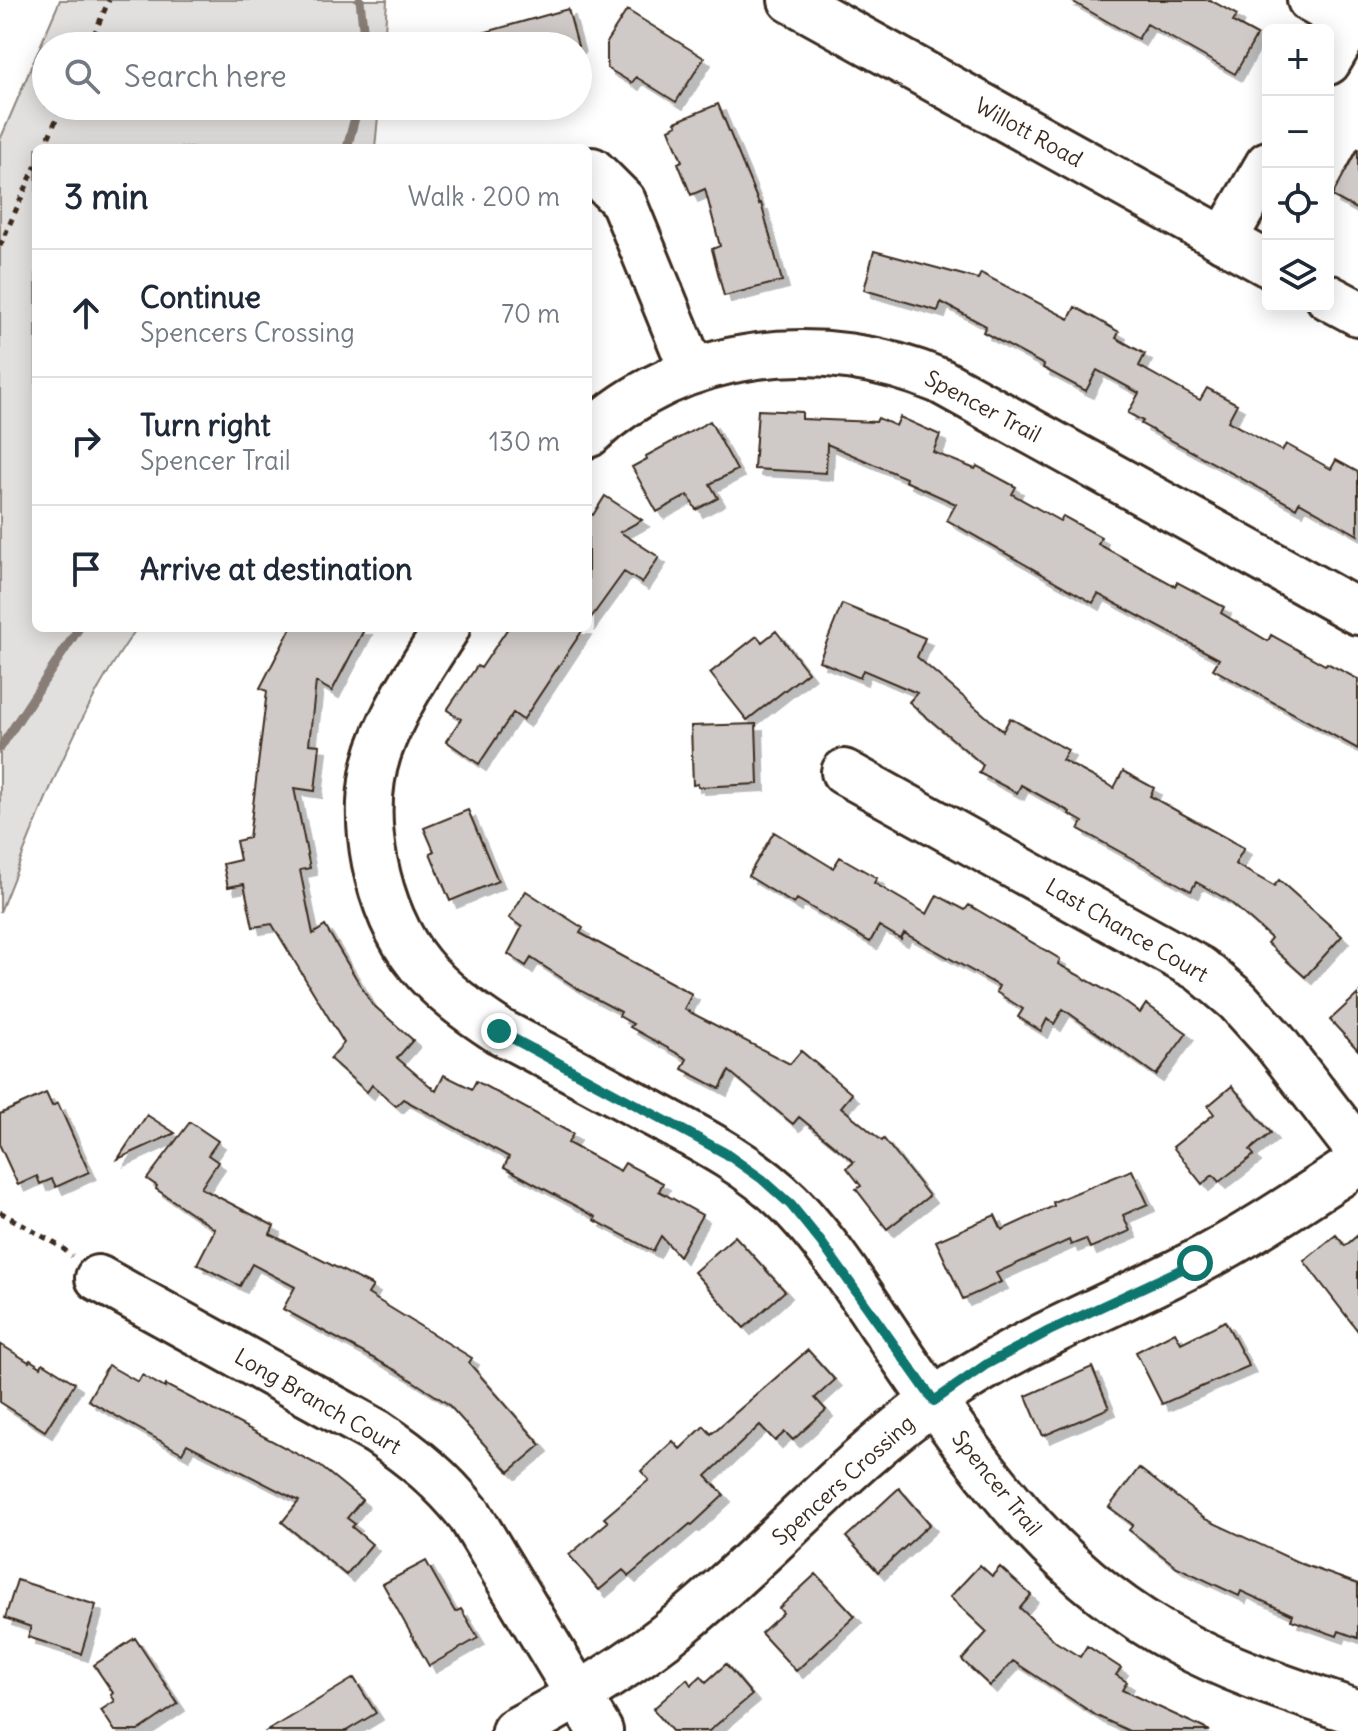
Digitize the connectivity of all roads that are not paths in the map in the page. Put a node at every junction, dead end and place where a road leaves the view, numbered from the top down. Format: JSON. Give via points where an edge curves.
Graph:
{"nodes":[{"id":1,"x":791,"y":0,"type":"edge"},
{"id":2,"x":1310,"y":0,"type":"edge"},
{"id":3,"x":1354,"y":17,"type":"edge"},
{"id":4,"x":1334,"y":52,"type":"edge"},
{"id":5,"x":1266,"y":168,"type":"edge"},
{"id":6,"x":592,"y":170,"type":"dead end"},
{"id":7,"x":1224,"y":240,"type":"junction"},
{"id":8,"x":1262,"y":261,"type":"edge"},
{"id":9,"x":1334,"y":300,"type":"edge"},
{"id":10,"x":1358,"y":313,"type":"edge"},
{"id":11,"x":692,"y":370,"type":"junction"},
{"id":12,"x":592,"y":432,"type":"edge"},
{"id":13,"x":1358,"y":612,"type":"edge"},
{"id":14,"x":445,"y":632,"type":"edge"},
{"id":15,"x":844,"y":772,"type":"dead end"},
{"id":16,"x":1358,"y":1150,"type":"edge"},
{"id":17,"x":1358,"y":1163,"type":"edge"},
{"id":18,"x":98,"y":1278,"type":"road end"},
{"id":19,"x":934,"y":1401,"type":"junction"},
{"id":20,"x":590,"y":1713,"type":"edge"},
{"id":21,"x":1358,"y":1713,"type":"edge"},
{"id":22,"x":514,"y":1731,"type":"edge"}],
"edges":[{"from":1,"to":7,"type":"street","name":"Willott Road"},
{"from":2,"to":3,"type":"street"},
{"from":3,"to":4,"type":"street"},
{"from":5,"to":7,"type":"street"},
{"from":6,"to":11,"type":"street","via":[[623,201]]},
{"from":7,"to":8,"type":"street","name":"Willott Road"},
{"from":9,"to":10,"type":"street"},
{"from":11,"to":12,"type":"street","name":"Spencer Trail","via":[[648,390]]},
{"from":11,"to":13,"type":"street","name":"Spencer Trail","via":[[751,356],[796,353],[847,355],[909,368],[993,409]]},
{"from":14,"to":19,"type":"street","name":"Spencer Trail","via":[[394,716],[378,753],[372,787],[373,859],[384,898],[418,963],[467,1010],[499,1031],[725,1153],[762,1179],[821,1242]]},
{"from":15,"to":16,"type":"street","name":"Last Chance Court","via":[[1200,969],[1274,1041]]},
{"from":17,"to":19,"type":"street","name":"Spencers Crossing","via":[[1249,1233],[987,1364]]},
{"from":18,"to":20,"type":"street","name":"Long Branch Court","via":[[416,1457],[469,1514]]},
{"from":19,"to":20,"type":"street","name":"Spencers Crossing","via":[[631,1663]]},
{"from":19,"to":21,"type":"street","name":"Spencer Trail","via":[[1027,1523],[1093,1586],[1137,1618],[1217,1662]]},
{"from":20,"to":22,"type":"street","name":"Spencers Crossing"}]}
